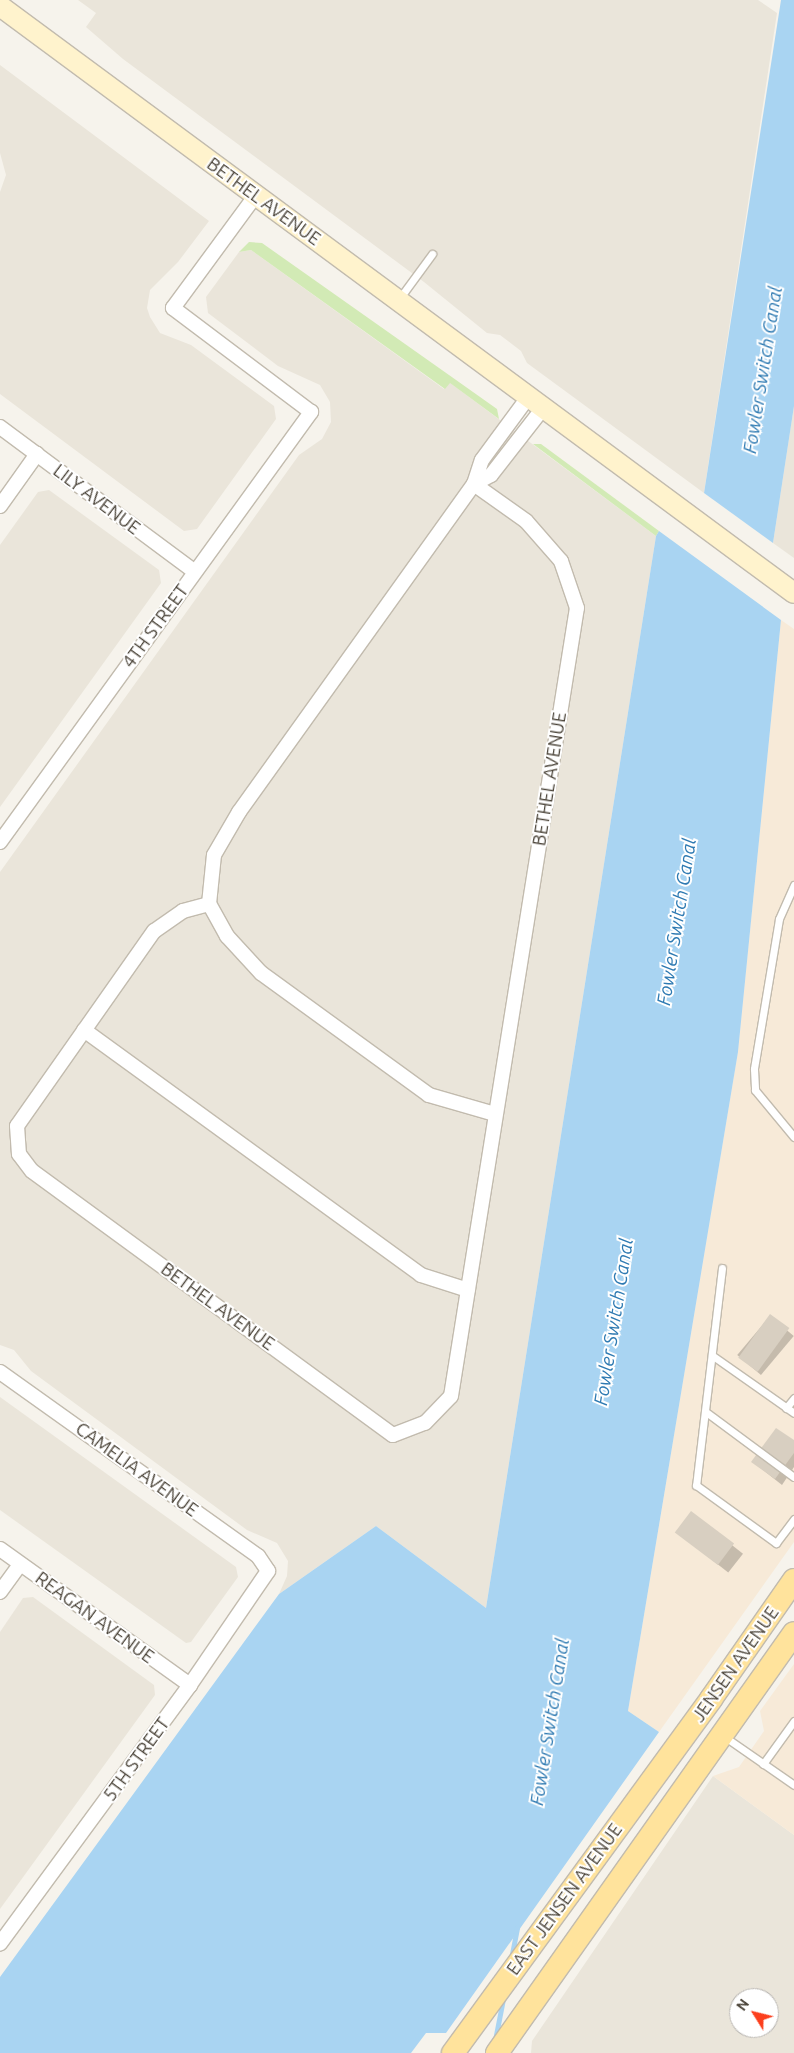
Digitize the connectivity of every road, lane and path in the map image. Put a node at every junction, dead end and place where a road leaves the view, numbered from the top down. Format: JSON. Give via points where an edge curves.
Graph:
{"nodes":[{"id":1,"x":6,"y":7,"type":"edge"},
{"id":2,"x":256,"y":195,"type":"junction"},
{"id":3,"x":432,"y":254,"type":"dead end"},
{"id":4,"x":398,"y":300,"type":"junction"},
{"id":5,"x":536,"y":401,"type":"junction"},
{"id":6,"x":0,"y":427,"type":"edge"},
{"id":7,"x":37,"y":454,"type":"junction"},
{"id":8,"x":474,"y":484,"type":"junction"},
{"id":9,"x":0,"y":506,"type":"edge"},
{"id":10,"x":194,"y":571,"type":"junction"},
{"id":11,"x":794,"y":593,"type":"edge"},
{"id":12,"x":0,"y":842,"type":"edge"},
{"id":13,"x":794,"y":885,"type":"edge"},
{"id":14,"x":209,"y":904,"type":"junction"},
{"id":15,"x":84,"y":1030,"type":"junction"},
{"id":16,"x":495,"y":1114,"type":"junction"},
{"id":17,"x":794,"y":1137,"type":"edge"},
{"id":18,"x":722,"y":1268,"type":"dead end"},
{"id":19,"x":468,"y":1290,"type":"junction"},
{"id":20,"x":713,"y":1356,"type":"junction"},
{"id":21,"x":0,"y":1372,"type":"edge"},
{"id":22,"x":794,"y":1398,"type":"edge"},
{"id":23,"x":786,"y":1408,"type":"junction"},
{"id":24,"x":706,"y":1412,"type":"junction"},
{"id":25,"x":794,"y":1413,"type":"edge"},
{"id":26,"x":794,"y":1477,"type":"edge"},
{"id":27,"x":794,"y":1519,"type":"edge"},
{"id":28,"x":0,"y":1549,"type":"edge"},
{"id":29,"x":20,"y":1564,"type":"junction"},
{"id":30,"x":268,"y":1571,"type":"joint"},
{"id":31,"x":794,"y":1581,"type":"edge"},
{"id":32,"x":0,"y":1592,"type":"edge"},
{"id":33,"x":794,"y":1633,"type":"edge"},
{"id":34,"x":190,"y":1685,"type":"junction"},
{"id":35,"x":794,"y":1721,"type":"edge"},
{"id":36,"x":723,"y":1735,"type":"junction"},
{"id":37,"x":676,"y":1747,"type":"joint"},
{"id":38,"x":764,"y":1764,"type":"junction"},
{"id":39,"x":700,"y":1767,"type":"joint"},
{"id":40,"x":794,"y":1786,"type":"edge"},
{"id":41,"x":0,"y":1944,"type":"edge"},
{"id":42,"x":453,"y":2053,"type":"edge"},
{"id":43,"x":497,"y":2053,"type":"edge"}],
"edges":[{"from":1,"to":2,"type":"main road","name":"BETHEL AVENUE"},
{"from":2,"to":4,"type":"main road","name":"BETHEL AVENUE"},
{"from":2,"to":10,"type":"street","name":"4TH STREET","via":[[173,308],[311,412]]},
{"from":3,"to":4,"type":"lane"},
{"from":4,"to":5,"type":"main road","name":"BETHEL AVENUE"},
{"from":5,"to":8,"type":"street","via":[[491,475]]},
{"from":5,"to":11,"type":"main road","name":"BETHEL AVENUE"},
{"from":6,"to":7,"type":"street","name":"LILY AVENUE"},
{"from":7,"to":9,"type":"street"},
{"from":7,"to":10,"type":"street","name":"LILY AVENUE"},
{"from":8,"to":14,"type":"street","via":[[239,812],[214,856]]},
{"from":8,"to":16,"type":"street","name":"BETHEL AVENUE","via":[[526,521],[561,560],[577,608]]},
{"from":10,"to":12,"type":"street","name":"4TH STREET"},
{"from":13,"to":17,"type":"lane","via":[[779,919],[754,1069],[755,1090]]},
{"from":14,"to":15,"type":"street","name":"BETHEL AVENUE","via":[[183,911],[154,931]]},
{"from":14,"to":16,"type":"street","via":[[227,936],[262,973],[429,1095]]},
{"from":15,"to":19,"type":"street","via":[[421,1275]]},
{"from":15,"to":19,"type":"street","name":"BETHEL AVENUE","via":[[17,1126],[19,1154],[32,1171],[392,1435],[425,1423],[451,1396]]},
{"from":16,"to":19,"type":"street","name":"BETHEL AVENUE"},
{"from":18,"to":20,"type":"lane"},
{"from":20,"to":23,"type":"lane"},
{"from":20,"to":24,"type":"lane"},
{"from":21,"to":30,"type":"street","name":"CAMELIA AVENUE","via":[[258,1556]]},
{"from":22,"to":23,"type":"lane"},
{"from":23,"to":25,"type":"lane"},
{"from":24,"to":26,"type":"lane"},
{"from":24,"to":27,"type":"lane","via":[[696,1485],[776,1543]]},
{"from":28,"to":29,"type":"street","name":"REAGAN AVENUE"},
{"from":29,"to":32,"type":"street"},
{"from":29,"to":34,"type":"street","name":"REAGAN AVENUE"},
{"from":30,"to":34,"type":"street","name":"5TH STREET"},
{"from":31,"to":36,"type":"main road","via":[[780,1621],[720,1707],[716,1723]]},
{"from":31,"to":37,"type":"main road","name":"JENSEN AVENUE"},
{"from":33,"to":36,"type":"main road","name":"JENSEN AVENUE"},
{"from":34,"to":41,"type":"street","name":"5TH STREET"},
{"from":35,"to":38,"type":"lane"},
{"from":36,"to":38,"type":"lane"},
{"from":36,"to":39,"type":"main road","name":"JENSEN AVENUE"},
{"from":37,"to":42,"type":"main road","name":"EAST JENSEN AVENUE"},
{"from":38,"to":40,"type":"lane"},
{"from":39,"to":43,"type":"main road","name":"EAST JENSEN AVENUE"}]}
